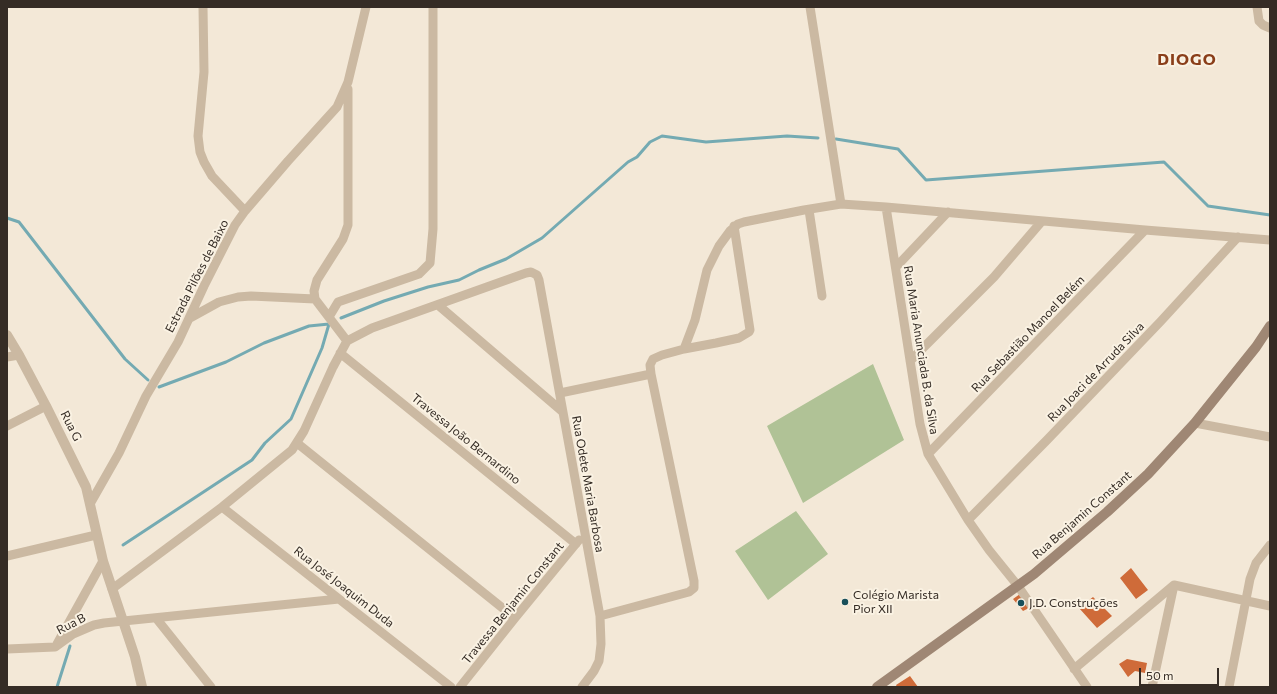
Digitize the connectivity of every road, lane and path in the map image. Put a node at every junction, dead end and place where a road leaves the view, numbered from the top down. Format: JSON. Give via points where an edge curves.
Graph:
{"nodes":[{"id":1,"x":203,"y":7,"type":"edge"},
{"id":2,"x":366,"y":7,"type":"edge"},
{"id":3,"x":433,"y":7,"type":"edge"},
{"id":4,"x":810,"y":7,"type":"edge"},
{"id":5,"x":1256,"y":7,"type":"edge"},
{"id":6,"x":1270,"y":28,"type":"edge"},
{"id":7,"x":348,"y":82,"type":"junction"},
{"id":8,"x":841,"y":204,"type":"junction"},
{"id":9,"x":886,"y":207,"type":"junction"},
{"id":10,"x":808,"y":210,"type":"junction"},
{"id":11,"x":245,"y":211,"type":"junction"},
{"id":12,"x":948,"y":212,"type":"junction"},
{"id":13,"x":1042,"y":221,"type":"junction"},
{"id":14,"x":734,"y":226,"type":"junction"},
{"id":15,"x":1145,"y":230,"type":"junction"},
{"id":16,"x":1238,"y":238,"type":"junction"},
{"id":17,"x":1270,"y":240,"type":"edge"},
{"id":18,"x":896,"y":268,"type":"junction"},
{"id":19,"x":822,"y":296,"type":"dead end"},
{"id":20,"x":315,"y":299,"type":"junction"},
{"id":21,"x":438,"y":305,"type":"junction"},
{"id":22,"x":329,"y":317,"type":"junction"},
{"id":23,"x":190,"y":318,"type":"junction"},
{"id":24,"x":1270,"y":326,"type":"edge"},
{"id":25,"x":7,"y":335,"type":"edge"},
{"id":26,"x":347,"y":341,"type":"junction"},
{"id":27,"x":684,"y":348,"type":"junction"},
{"id":28,"x":340,"y":353,"type":"junction"},
{"id":29,"x":19,"y":355,"type":"junction"},
{"id":30,"x":7,"y":357,"type":"edge"},
{"id":31,"x":910,"y":361,"type":"junction"},
{"id":32,"x":651,"y":374,"type":"junction"},
{"id":33,"x":560,"y":393,"type":"junction"},
{"id":34,"x":46,"y":406,"type":"junction"},
{"id":35,"x":563,"y":412,"type":"junction"},
{"id":36,"x":1195,"y":422,"type":"junction"},
{"id":37,"x":7,"y":426,"type":"edge"},
{"id":38,"x":1270,"y":437,"type":"edge"},
{"id":39,"x":297,"y":443,"type":"junction"},
{"id":40,"x":928,"y":454,"type":"junction"},
{"id":41,"x":90,"y":504,"type":"junction"},
{"id":42,"x":222,"y":506,"type":"junction"},
{"id":43,"x":968,"y":520,"type":"junction"},
{"id":44,"x":584,"y":534,"type":"junction"},
{"id":45,"x":96,"y":535,"type":"junction"},
{"id":46,"x":576,"y":544,"type":"junction"},
{"id":47,"x":1270,"y":545,"type":"edge"},
{"id":48,"x":7,"y":556,"type":"edge"},
{"id":49,"x":103,"y":561,"type":"junction"},
{"id":50,"x":1174,"y":585,"type":"junction"},
{"id":51,"x":1018,"y":586,"type":"junction"},
{"id":52,"x":112,"y":589,"type":"junction"},
{"id":53,"x":339,"y":599,"type":"junction"},
{"id":54,"x":1245,"y":600,"type":"junction"},
{"id":55,"x":1270,"y":606,"type":"edge"},
{"id":56,"x":600,"y":616,"type":"junction"},
{"id":57,"x":156,"y":618,"type":"junction"},
{"id":58,"x":514,"y":618,"type":"junction"},
{"id":59,"x":123,"y":621,"type":"junction"},
{"id":60,"x":55,"y":647,"type":"junction"},
{"id":61,"x":7,"y":648,"type":"edge"},
{"id":62,"x":1074,"y":669,"type":"junction"},
{"id":63,"x":142,"y":687,"type":"edge"},
{"id":64,"x":211,"y":687,"type":"edge"},
{"id":65,"x":447,"y":687,"type":"edge"},
{"id":66,"x":460,"y":687,"type":"edge"},
{"id":67,"x":582,"y":687,"type":"edge"},
{"id":68,"x":878,"y":687,"type":"edge"},
{"id":69,"x":1087,"y":687,"type":"edge"},
{"id":70,"x":1152,"y":687,"type":"edge"},
{"id":71,"x":1229,"y":687,"type":"edge"}],
"edges":[{"from":1,"to":11,"type":"street","via":[[204,72],[198,136],[200,152],[212,176]]},
{"from":2,"to":7,"type":"street","name":"Estrada Pilões de Baixo"},
{"from":3,"to":22,"type":"street","via":[[433,229],[430,263],[419,274],[338,302]]},
{"from":4,"to":8,"type":"street"},
{"from":5,"to":6,"type":"street","via":[[1259,21]]},
{"from":7,"to":11,"type":"street","name":"Estrada Pilões de Baixo","via":[[337,107]]},
{"from":7,"to":20,"type":"street","via":[[348,225],[343,239],[314,286]]},
{"from":8,"to":9,"type":"street"},
{"from":8,"to":10,"type":"street"},
{"from":9,"to":12,"type":"street"},
{"from":9,"to":18,"type":"street","name":"Rua Maria Anunciada B. da Silva"},
{"from":10,"to":14,"type":"street"},
{"from":10,"to":19,"type":"street"},
{"from":11,"to":23,"type":"street","name":"Estrada Pilões de Baixo","via":[[227,238]]},
{"from":12,"to":13,"type":"street"},
{"from":12,"to":18,"type":"street"},
{"from":13,"to":15,"type":"street"},
{"from":13,"to":31,"type":"street","via":[[994,277]]},
{"from":14,"to":27,"type":"street","via":[[719,246],[707,270],[695,320]]},
{"from":14,"to":27,"type":"street","via":[[750,330],[739,338]]},
{"from":15,"to":16,"type":"street"},
{"from":15,"to":40,"type":"street","name":"Rua Sebastião Manoel Belém"},
{"from":16,"to":17,"type":"street"},
{"from":16,"to":43,"type":"street","name":"Rua Joaci de Arruda Silva","via":[[1118,367]]},
{"from":18,"to":31,"type":"street","name":"Rua Maria Anunciada B. da Silva"},
{"from":20,"to":22,"type":"street"},
{"from":20,"to":23,"type":"street","via":[[238,297],[219,302]]},
{"from":21,"to":26,"type":"street","via":[[372,328]]},
{"from":21,"to":33,"type":"street","name":"Rua Odete Maria Barbosa","via":[[526,273],[537,275]]},
{"from":21,"to":35,"type":"street"},
{"from":22,"to":26,"type":"street"},
{"from":23,"to":41,"type":"street","name":"Estrada Pilões de Baixo"},
{"from":24,"to":36,"type":"main road","name":"Rua Benjamin Constant"},
{"from":25,"to":29,"type":"street","name":"Rua G"},
{"from":26,"to":28,"type":"street"},
{"from":27,"to":32,"type":"street","via":[[653,359],[650,365]]},
{"from":28,"to":39,"type":"street"},
{"from":28,"to":46,"type":"street","name":"Travessa João Bernardino"},
{"from":29,"to":30,"type":"street"},
{"from":29,"to":34,"type":"street","name":"Rua G"},
{"from":31,"to":40,"type":"street","name":"Rua Maria Anunciada B. da Silva","via":[[922,436]]},
{"from":32,"to":33,"type":"street"},
{"from":32,"to":56,"type":"street","via":[[694,588],[689,592]]},
{"from":33,"to":35,"type":"street","name":"Rua Odete Maria Barbosa"},
{"from":34,"to":37,"type":"street"},
{"from":34,"to":41,"type":"street","name":"Rua G","via":[[82,477]]},
{"from":35,"to":44,"type":"street","name":"Rua Odete Maria Barbosa"},
{"from":36,"to":38,"type":"street"},
{"from":36,"to":51,"type":"main road","name":"Rua Benjamin Constant","via":[[1129,492]]},
{"from":39,"to":42,"type":"street","via":[[287,455]]},
{"from":39,"to":58,"type":"street"},
{"from":40,"to":43,"type":"street","name":"Rua Maria Anunciada B. da Silva"},
{"from":41,"to":45,"type":"street","name":"Rua G"},
{"from":42,"to":52,"type":"street"},
{"from":42,"to":53,"type":"street","name":"Rua José Joaquim Duda"},
{"from":43,"to":51,"type":"street","name":"Rua Maria Anunciada B. da Silva"},
{"from":44,"to":46,"type":"street","name":"Travessa Benjamin Constant"},
{"from":44,"to":56,"type":"street","name":"Rua Odete Maria Barbosa"},
{"from":45,"to":48,"type":"street"},
{"from":45,"to":49,"type":"street","name":"Rua G"},
{"from":46,"to":58,"type":"street","name":"Travessa Benjamin Constant"},
{"from":47,"to":54,"type":"street","via":[[1256,563]]},
{"from":49,"to":52,"type":"street","name":"Rua G"},
{"from":49,"to":60,"type":"street"},
{"from":50,"to":54,"type":"street"},
{"from":50,"to":62,"type":"street"},
{"from":50,"to":70,"type":"street"},
{"from":51,"to":62,"type":"street","name":"Rua Maria Anunciada B. da Silva"},
{"from":51,"to":68,"type":"main road","name":"Rua Benjamin Constant"},
{"from":52,"to":59,"type":"street","name":"Rua G"},
{"from":53,"to":57,"type":"street","name":"Rua B"},
{"from":53,"to":65,"type":"street","name":"Rua José Joaquim Duda"},
{"from":54,"to":55,"type":"street"},
{"from":54,"to":71,"type":"street"},
{"from":56,"to":67,"type":"street","name":"Rua Odete Maria Barbosa","via":[[599,661]]},
{"from":57,"to":59,"type":"street","name":"Rua B"},
{"from":57,"to":64,"type":"street"},
{"from":58,"to":66,"type":"street","name":"Travessa Benjamin Constant"},
{"from":59,"to":60,"type":"street","name":"Rua B","via":[[94,625],[73,634]]},
{"from":59,"to":63,"type":"street","name":"Rua G"},
{"from":60,"to":61,"type":"street","name":"Rua B"},
{"from":62,"to":69,"type":"street","name":"Rua Maria Anunciada B. da Silva"}]}
